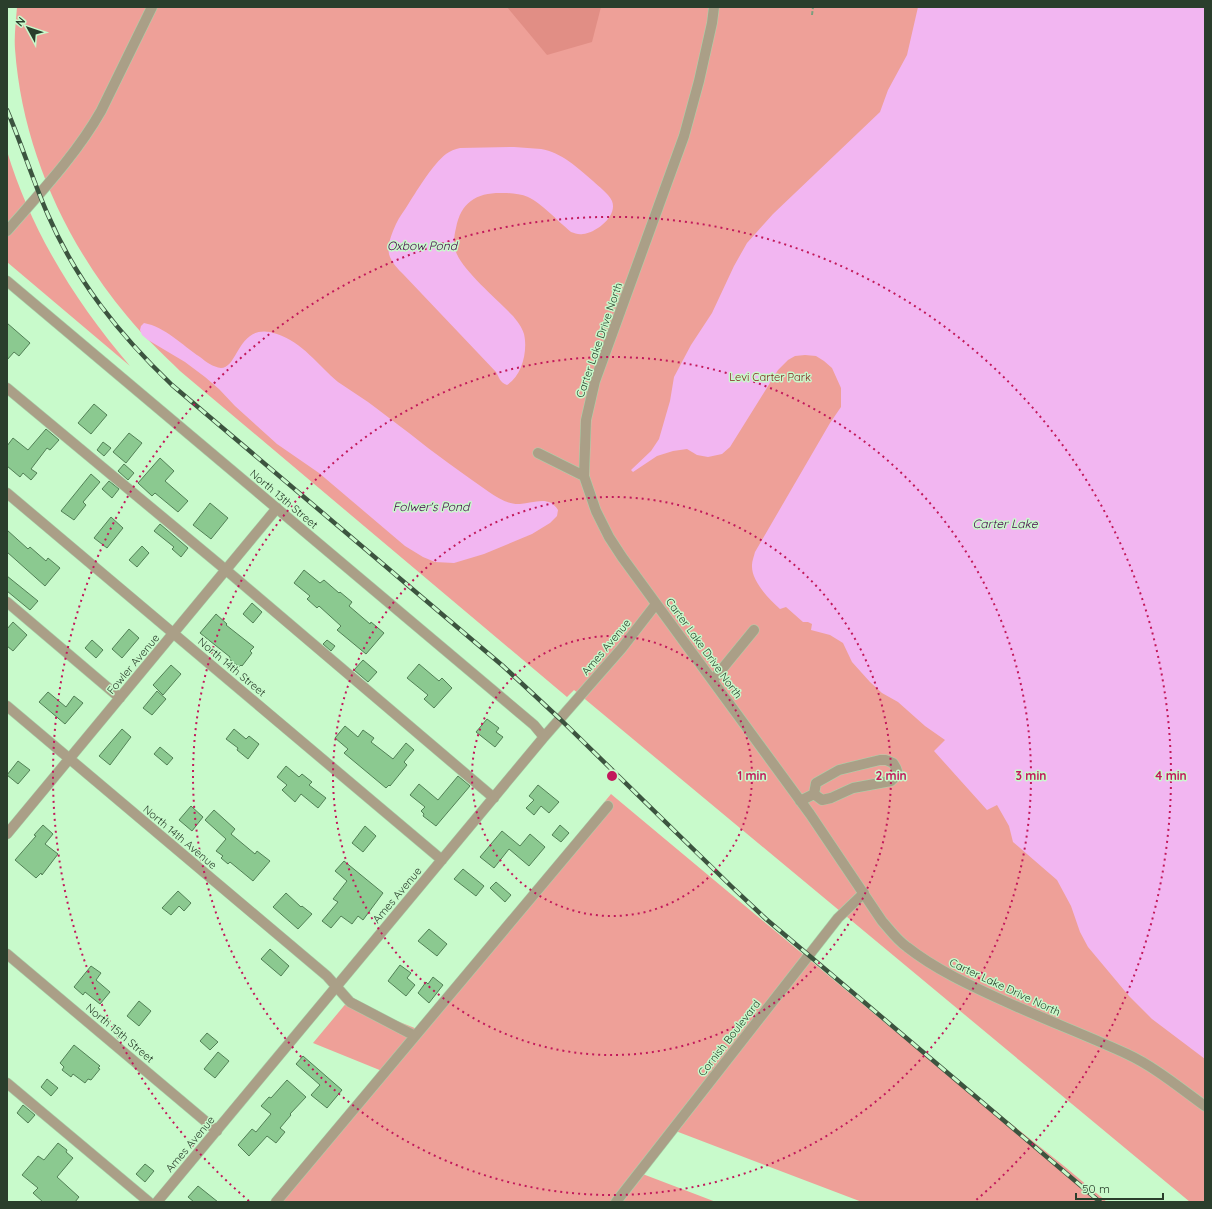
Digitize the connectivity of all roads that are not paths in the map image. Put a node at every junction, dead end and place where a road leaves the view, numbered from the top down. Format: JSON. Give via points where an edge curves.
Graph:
{"nodes":[{"id":1,"x":152,"y":7,"type":"edge"},
{"id":2,"x":714,"y":7,"type":"edge"},
{"id":3,"x":7,"y":231,"type":"edge"},
{"id":4,"x":7,"y":281,"type":"edge"},
{"id":5,"x":7,"y":388,"type":"edge"},
{"id":6,"x":538,"y":453,"type":"dead end"},
{"id":7,"x":584,"y":476,"type":"junction"},
{"id":8,"x":7,"y":493,"type":"edge"},
{"id":9,"x":277,"y":508,"type":"junction"},
{"id":10,"x":226,"y":570,"type":"junction"},
{"id":11,"x":7,"y":602,"type":"edge"},
{"id":12,"x":656,"y":604,"type":"junction"},
{"id":13,"x":754,"y":630,"type":"dead end"},
{"id":14,"x":174,"y":634,"type":"junction"},
{"id":15,"x":712,"y":680,"type":"junction"},
{"id":16,"x":120,"y":698,"type":"junction"},
{"id":17,"x":7,"y":706,"type":"edge"},
{"id":18,"x":544,"y":737,"type":"junction"},
{"id":19,"x":70,"y":759,"type":"junction"},
{"id":20,"x":814,"y":794,"type":"junction"},
{"id":21,"x":494,"y":798,"type":"junction"},
{"id":22,"x":800,"y":801,"type":"junction"},
{"id":23,"x":608,"y":806,"type":"dead end"},
{"id":24,"x":8,"y":830,"type":"edge"},
{"id":25,"x":442,"y":860,"type":"junction"},
{"id":26,"x":864,"y":893,"type":"junction"},
{"id":27,"x":7,"y":954,"type":"edge"},
{"id":28,"x":336,"y":988,"type":"junction"},
{"id":29,"x":415,"y":1036,"type":"junction"},
{"id":30,"x":7,"y":1083,"type":"edge"},
{"id":31,"x":1205,"y":1106,"type":"edge"},
{"id":32,"x":217,"y":1131,"type":"junction"},
{"id":33,"x":148,"y":1202,"type":"edge"},
{"id":34,"x":157,"y":1202,"type":"edge"},
{"id":35,"x":276,"y":1202,"type":"edge"},
{"id":36,"x":616,"y":1202,"type":"edge"}],
"edges":[{"from":1,"to":3,"type":"street","via":[[101,111],[82,142]]},
{"from":2,"to":7,"type":"street","name":"Carter Lake Drive North","via":[[699,81],[684,136],[595,381],[586,420]]},
{"from":4,"to":9,"type":"street","name":"North 13th Street"},
{"from":5,"to":10,"type":"street"},
{"from":6,"to":7,"type":"street"},
{"from":7,"to":12,"type":"street","name":"Carter Lake Drive North","via":[[596,511],[609,537]]},
{"from":8,"to":14,"type":"street","name":"North 14th Street"},
{"from":9,"to":10,"type":"street","name":"Fowler Avenue"},
{"from":9,"to":18,"type":"street","name":"North 13th Street","via":[[534,725]]},
{"from":10,"to":14,"type":"street","name":"Fowler Avenue"},
{"from":10,"to":21,"type":"street"},
{"from":11,"to":16,"type":"street"},
{"from":12,"to":15,"type":"street","name":"Carter Lake Drive North"},
{"from":12,"to":18,"type":"street","name":"Ames Avenue","via":[[622,648]]},
{"from":13,"to":15,"type":"street"},
{"from":14,"to":16,"type":"street","name":"Fowler Avenue"},
{"from":14,"to":25,"type":"street","name":"North 14th Street"},
{"from":15,"to":22,"type":"street","name":"Carter Lake Drive North"},
{"from":16,"to":19,"type":"street","name":"Fowler Avenue"},
{"from":17,"to":19,"type":"street","name":"North 14th Avenue"},
{"from":18,"to":21,"type":"street","name":"Ames Avenue"},
{"from":19,"to":24,"type":"street","name":"Fowler Avenue"},
{"from":19,"to":28,"type":"street","name":"North 14th Avenue","via":[[327,976]]},
{"from":20,"to":20,"type":"street","via":[[822,800],[853,788],[891,781],[896,776],[896,768],[893,763],[880,760],[839,770],[816,783]]},
{"from":20,"to":22,"type":"street"},
{"from":21,"to":25,"type":"street","name":"Ames Avenue"},
{"from":22,"to":26,"type":"street","name":"Carter Lake Drive North"},
{"from":23,"to":29,"type":"street"},
{"from":25,"to":28,"type":"street","name":"Ames Avenue"},
{"from":26,"to":31,"type":"street","name":"Carter Lake Drive North","via":[[892,934],[920,957],[978,989],[1128,1055]]},
{"from":26,"to":36,"type":"street","name":"Cornish Boulevard","via":[[838,918]]},
{"from":27,"to":32,"type":"street","name":"North 15th Street"},
{"from":28,"to":29,"type":"street","name":"North 14th Avenue","via":[[350,1002]]},
{"from":28,"to":32,"type":"street","name":"Ames Avenue"},
{"from":29,"to":35,"type":"street"},
{"from":30,"to":33,"type":"street"},
{"from":32,"to":34,"type":"street","name":"Ames Avenue"}]}
